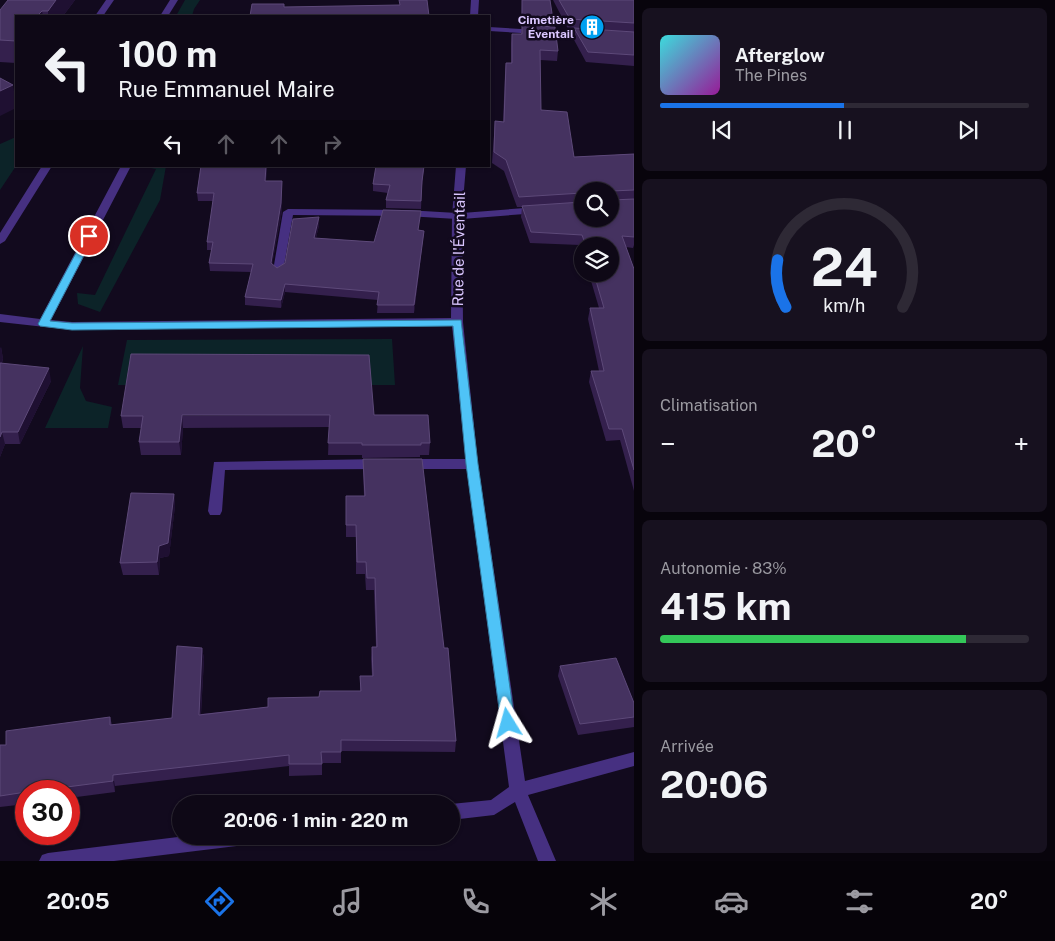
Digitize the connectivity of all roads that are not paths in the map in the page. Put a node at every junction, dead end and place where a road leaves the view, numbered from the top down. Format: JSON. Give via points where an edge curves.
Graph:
{"nodes":[{"id":1,"x":110,"y":0,"type":"edge"},
{"id":2,"x":174,"y":0,"type":"edge"},
{"id":3,"x":475,"y":0,"type":"edge"},
{"id":4,"x":100,"y":15,"type":"edge"},
{"id":5,"x":165,"y":15,"type":"edge"},
{"id":6,"x":474,"y":15,"type":"edge"},
{"id":7,"x":490,"y":29,"type":"edge"},
{"id":8,"x":595,"y":35,"type":"edge"},
{"id":9,"x":46,"y":167,"type":"edge"},
{"id":10,"x":125,"y":167,"type":"edge"},
{"id":11,"x":461,"y":167,"type":"edge"},
{"id":12,"x":554,"y":209,"type":"edge"},
{"id":13,"x":457,"y":216,"type":"junction"},
{"id":14,"x":0,"y":240,"type":"edge"},
{"id":15,"x":278,"y":271,"type":"edge"},
{"id":16,"x":0,"y":318,"type":"edge"},
{"id":17,"x":458,"y":322,"type":"junction"},
{"id":18,"x":44,"y":324,"type":"junction"},
{"id":19,"x":472,"y":464,"type":"junction"},
{"id":20,"x":216,"y":511,"type":"dead end"},
{"id":21,"x":634,"y":759,"type":"edge"},
{"id":22,"x":518,"y":790,"type":"junction"},
{"id":23,"x":460,"y":811,"type":"edge"},
{"id":24,"x":179,"y":845,"type":"edge"},
{"id":25,"x":48,"y":861,"type":"edge"},
{"id":26,"x":547,"y":861,"type":"edge"}],
"edges":[{"from":1,"to":4,"type":"street"},
{"from":2,"to":5,"type":"street"},
{"from":3,"to":6,"type":"street"},
{"from":7,"to":8,"type":"street"},
{"from":9,"to":14,"type":"street"},
{"from":10,"to":18,"type":"street"},
{"from":11,"to":13,"type":"street","name":"Rue de l'Éventail"},
{"from":12,"to":13,"type":"street"},
{"from":13,"to":15,"type":"street","via":[[288,212]]},
{"from":13,"to":17,"type":"street","name":"Rue de l'Éventail"},
{"from":16,"to":18,"type":"street"},
{"from":17,"to":18,"type":"street"},
{"from":17,"to":19,"type":"street","name":"Rue de l'Éventail"},
{"from":19,"to":20,"type":"street","via":[[219,465]]},
{"from":19,"to":22,"type":"street","name":"Rue de l'Éventail"},
{"from":21,"to":22,"type":"street"},
{"from":22,"to":23,"type":"street","via":[[494,807]]},
{"from":22,"to":26,"type":"street","name":"Rue de l'Éventail"},
{"from":24,"to":25,"type":"street"}]}
